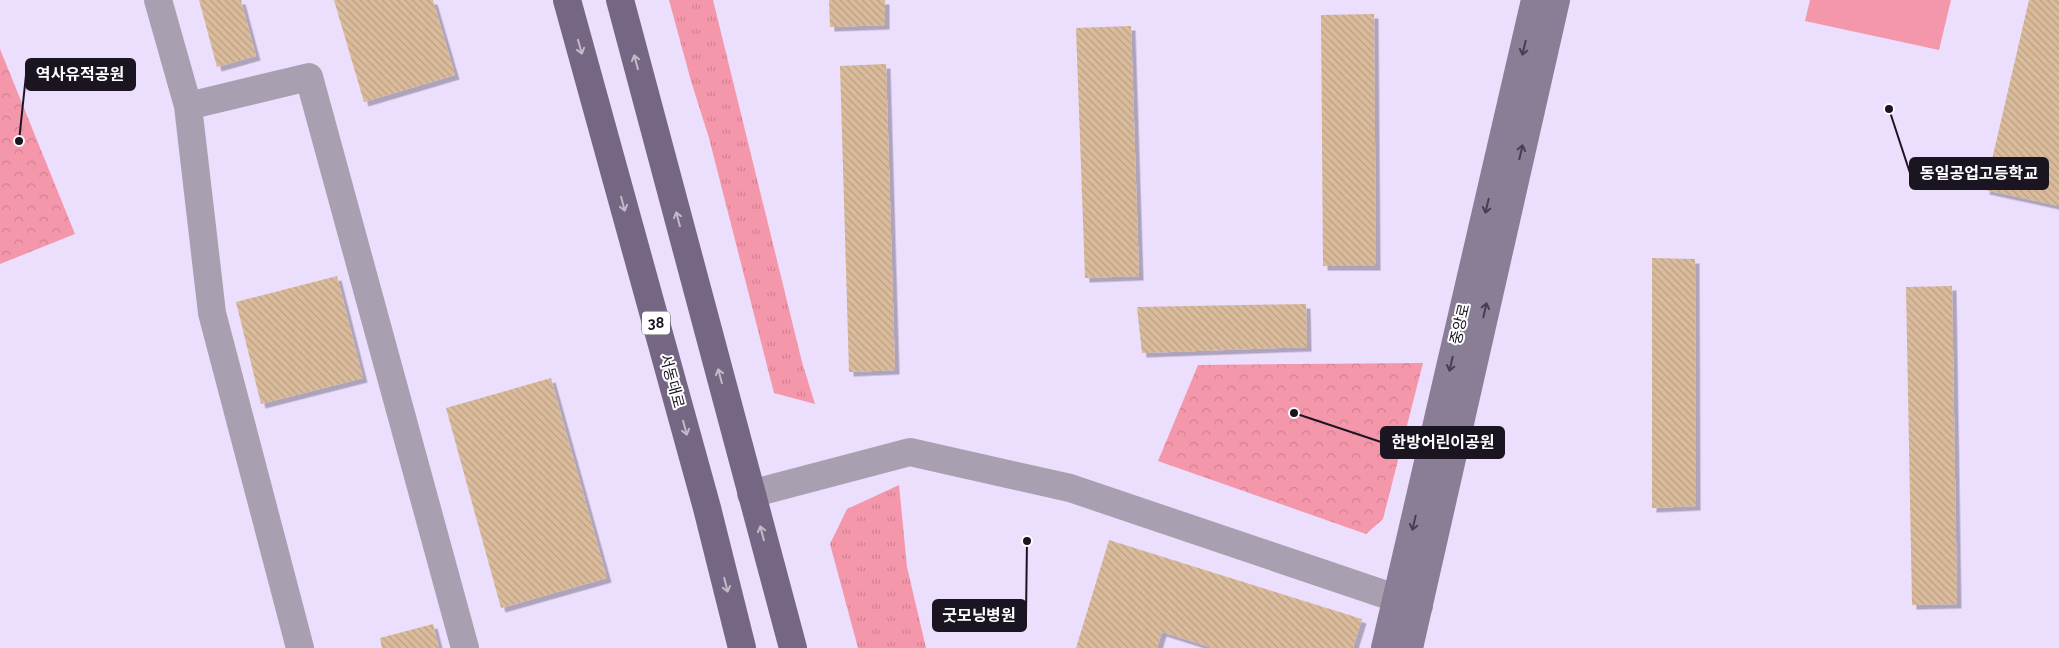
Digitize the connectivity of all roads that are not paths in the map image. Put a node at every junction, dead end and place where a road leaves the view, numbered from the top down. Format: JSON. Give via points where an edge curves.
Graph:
{"nodes":[{"id":1,"x":158,"y":0,"type":"edge"},
{"id":2,"x":567,"y":0,"type":"edge"},
{"id":3,"x":620,"y":0,"type":"edge"},
{"id":4,"x":1535,"y":0,"type":"edge"},
{"id":5,"x":1556,"y":0,"type":"edge"},
{"id":6,"x":188,"y":106,"type":"junction"},
{"id":7,"x":751,"y":494,"type":"junction"},
{"id":8,"x":1408,"y":602,"type":"junction"},
{"id":9,"x":300,"y":648,"type":"edge"},
{"id":10,"x":465,"y":648,"type":"edge"},
{"id":11,"x":742,"y":648,"type":"edge"},
{"id":12,"x":793,"y":648,"type":"edge"},
{"id":13,"x":1385,"y":648,"type":"edge"},
{"id":14,"x":1409,"y":648,"type":"edge"}],
"edges":[{"from":1,"to":6,"type":"street"},
{"from":2,"to":11,"type":"main road","name":"서동대로","number":"38","one_way":true,"via":[[707,508]]},
{"from":7,"to":3,"type":"main road","one_way":true},
{"from":4,"to":8,"type":"main road","name":"중앙로","one_way":true},
{"from":8,"to":5,"type":"main road","name":"중앙로","one_way":true},
{"from":6,"to":9,"type":"street","via":[[212,313]]},
{"from":6,"to":10,"type":"street","via":[[309,77]]},
{"from":7,"to":8,"type":"street","via":[[910,452],[1070,488]]},
{"from":12,"to":7,"type":"main road","one_way":true},
{"from":8,"to":13,"type":"main road","name":"중앙로"},
{"from":8,"to":14,"type":"main road","name":"중앙로"}]}
